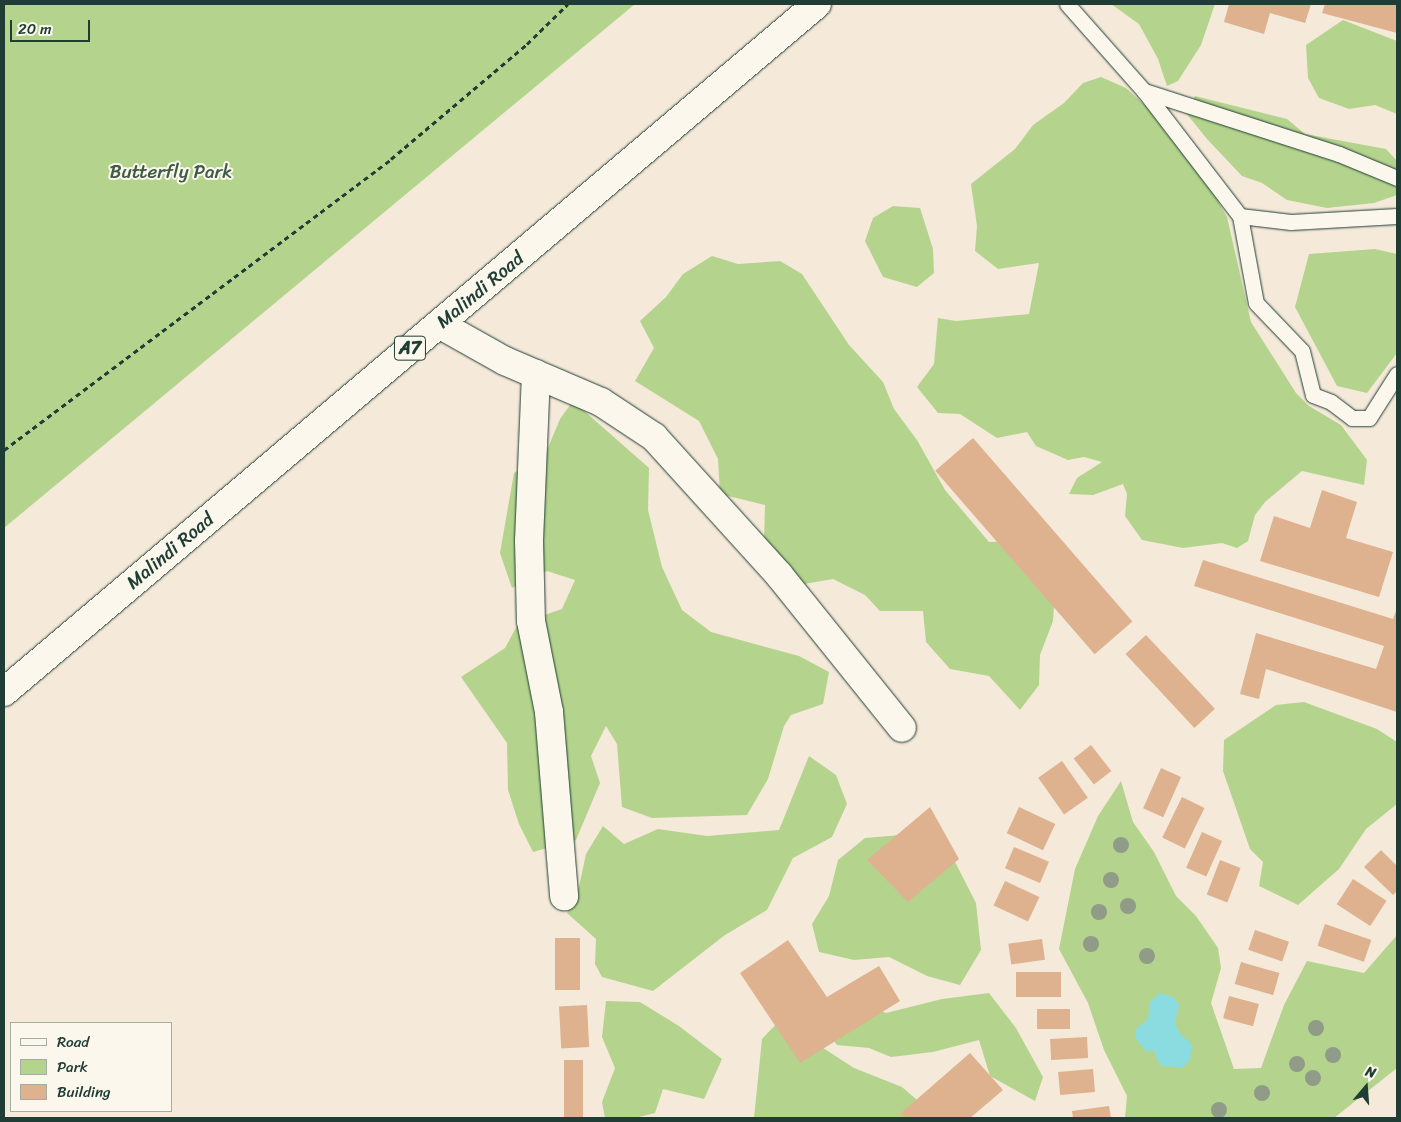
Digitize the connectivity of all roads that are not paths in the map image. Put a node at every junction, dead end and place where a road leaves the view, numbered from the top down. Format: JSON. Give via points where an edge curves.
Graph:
{"nodes":[{"id":1,"x":817,"y":4,"type":"edge"},
{"id":2,"x":1067,"y":4,"type":"edge"},
{"id":3,"x":1144,"y":91,"type":"junction"},
{"id":4,"x":1397,"y":178,"type":"edge"},
{"id":5,"x":1240,"y":216,"type":"junction"},
{"id":6,"x":1397,"y":216,"type":"edge"},
{"id":7,"x":439,"y":324,"type":"junction"},
{"id":8,"x":536,"y":374,"type":"junction"},
{"id":9,"x":1397,"y":374,"type":"edge"},
{"id":10,"x":4,"y":692,"type":"edge"},
{"id":11,"x":902,"y":728,"type":"dead end"},
{"id":12,"x":564,"y":896,"type":"dead end"}],
"edges":[{"from":1,"to":7,"type":"main road","name":"Malindi Road","number":"A7"},
{"from":2,"to":3,"type":"lane"},
{"from":3,"to":4,"type":"lane","via":[[1339,154]]},
{"from":3,"to":5,"type":"lane"},
{"from":5,"to":6,"type":"lane","via":[[1291,222]]},
{"from":5,"to":9,"type":"lane","via":[[1256,303],[1302,351],[1313,395],[1331,402],[1352,418],[1369,418]]},
{"from":7,"to":8,"type":"main road","via":[[505,361]]},
{"from":7,"to":10,"type":"main road","name":"Malindi Road","number":"A7"},
{"from":8,"to":11,"type":"main road","via":[[601,402],[654,437],[779,575]]},
{"from":8,"to":12,"type":"main road","via":[[529,541],[531,621],[549,712]]}]}
